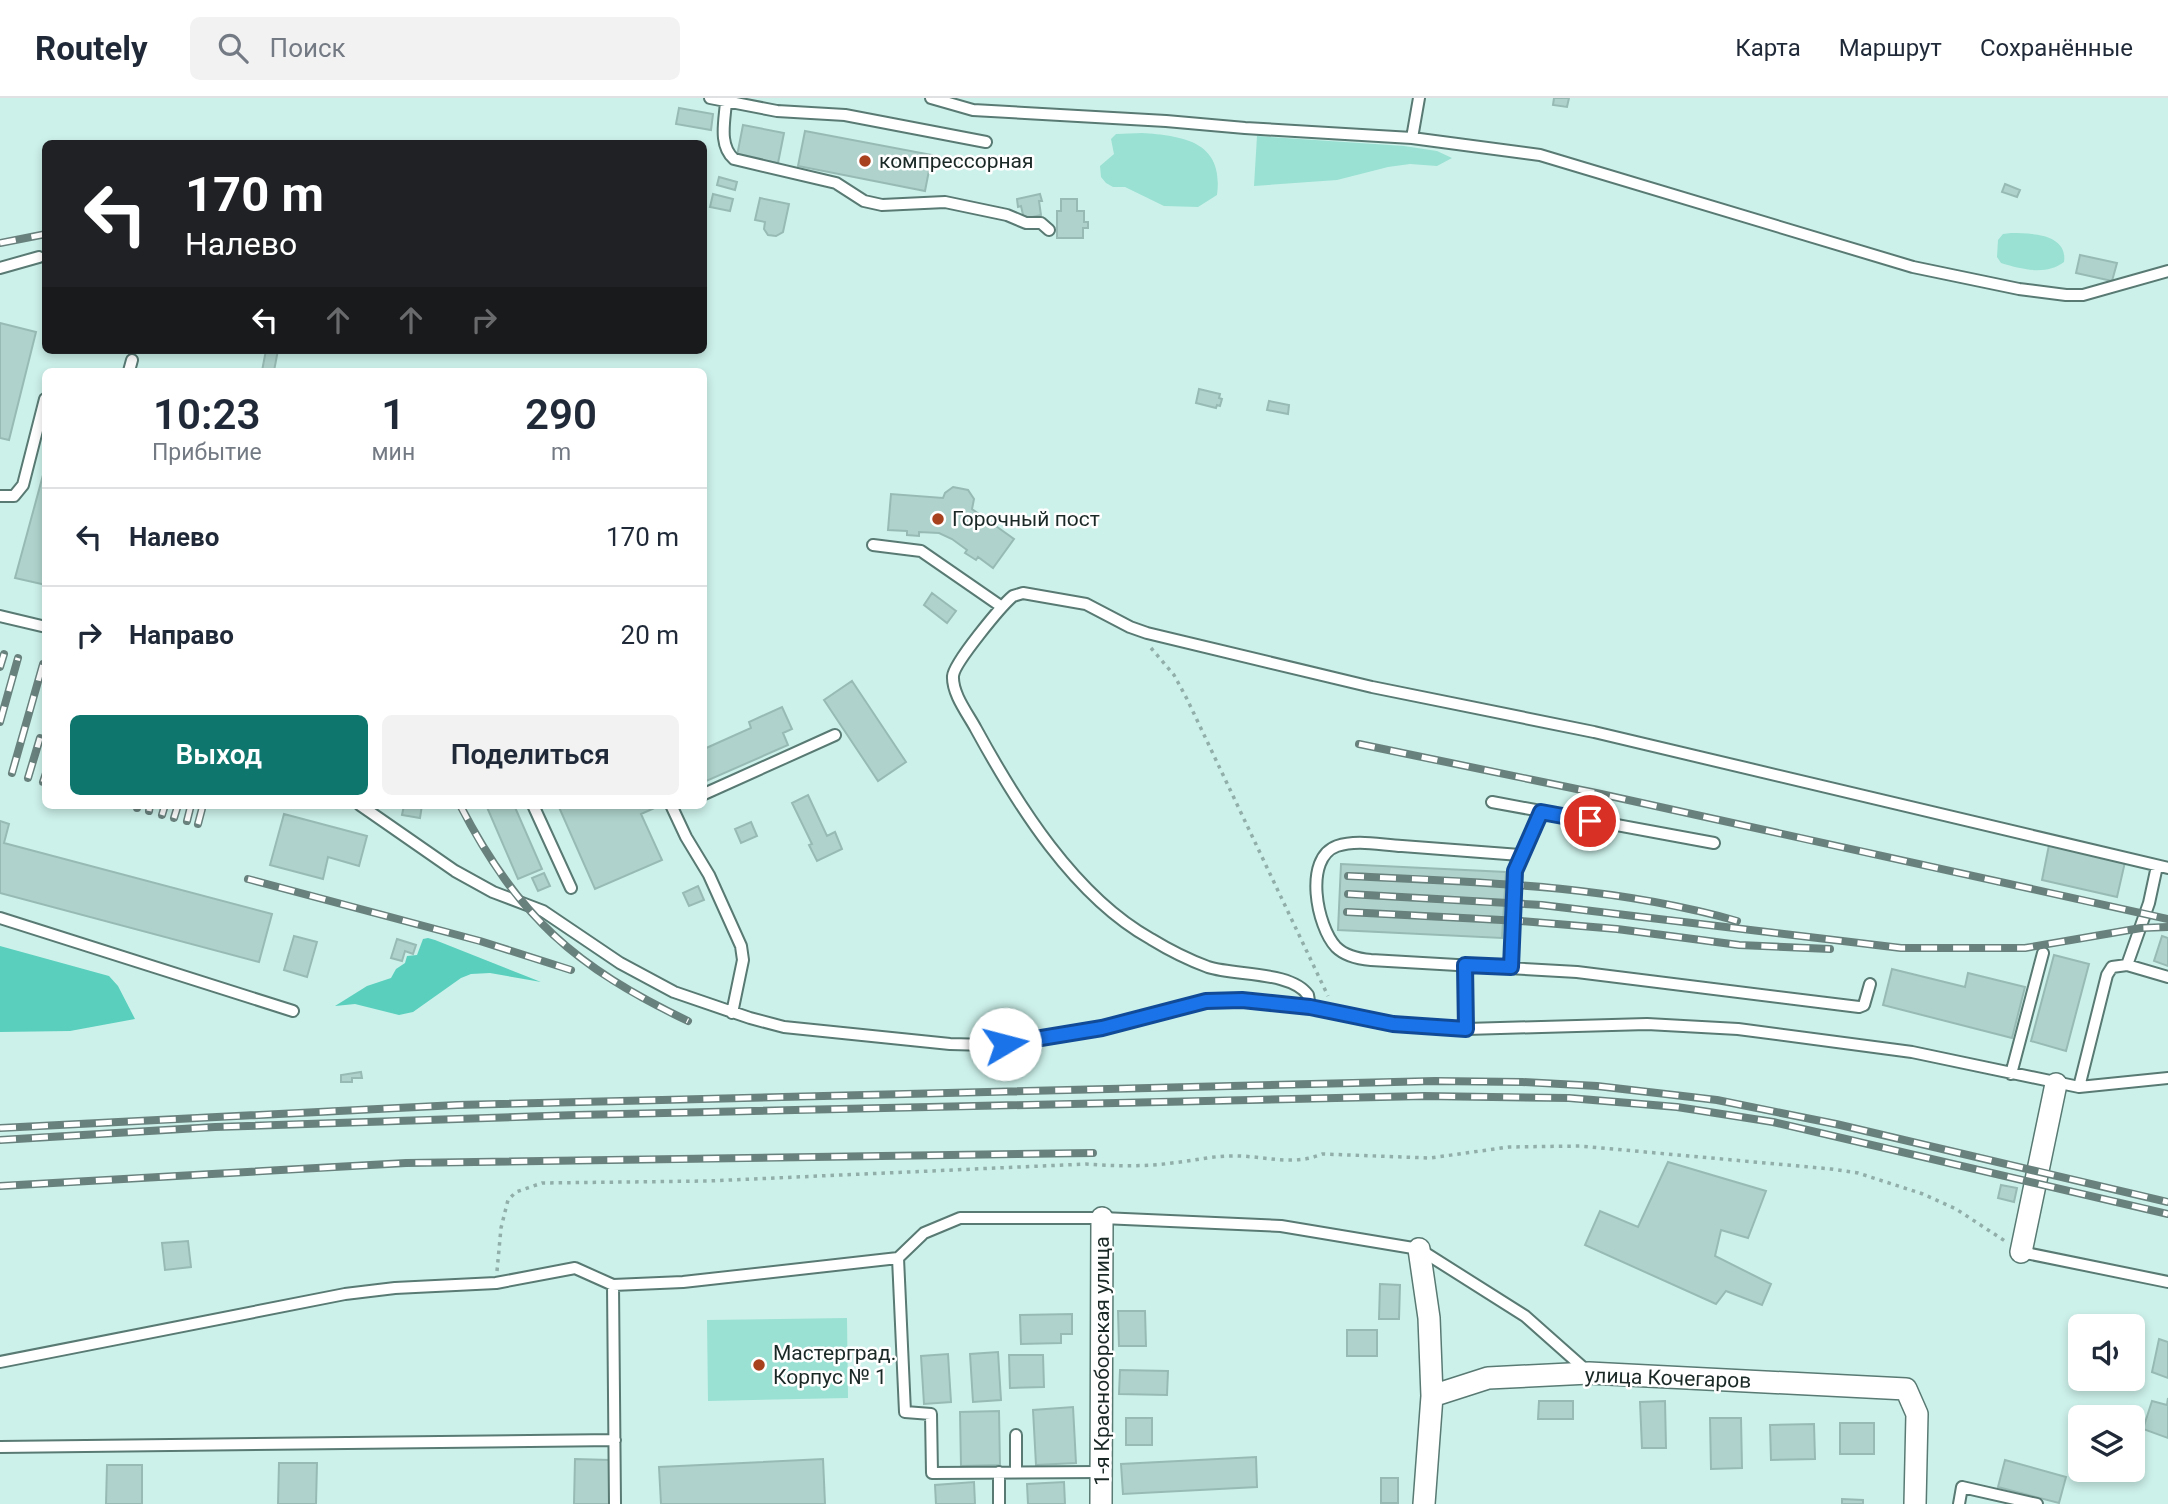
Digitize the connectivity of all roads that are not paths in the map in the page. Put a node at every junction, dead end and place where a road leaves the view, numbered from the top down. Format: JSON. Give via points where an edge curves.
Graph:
{"nodes":[{"id":1,"x":710,"y":98,"type":"edge"},
{"id":2,"x":931,"y":98,"type":"edge"},
{"id":3,"x":1419,"y":98,"type":"edge"},
{"id":4,"x":726,"y":101,"type":"junction"},
{"id":5,"x":1412,"y":138,"type":"junction"},
{"id":6,"x":985,"y":142,"type":"dead end"},
{"id":7,"x":1049,"y":230,"type":"dead end"},
{"id":8,"x":39,"y":257,"type":"dead end"},
{"id":9,"x":0,"y":268,"type":"edge"},
{"id":10,"x":2168,"y":271,"type":"edge"},
{"id":11,"x":42,"y":410,"type":"edge"},
{"id":12,"x":0,"y":496,"type":"edge"},
{"id":13,"x":873,"y":545,"type":"dead end"},
{"id":14,"x":1002,"y":607,"type":"junction"},
{"id":15,"x":0,"y":616,"type":"edge"},
{"id":16,"x":42,"y":626,"type":"edge"},
{"id":17,"x":835,"y":735,"type":"dead end"},
{"id":18,"x":707,"y":793,"type":"edge"},
{"id":19,"x":1492,"y":802,"type":"dead end"},
{"id":20,"x":373,"y":809,"type":"edge"},
{"id":21,"x":535,"y":809,"type":"edge"},
{"id":22,"x":676,"y":809,"type":"edge"},
{"id":23,"x":1541,"y":812,"type":"junction"},
{"id":24,"x":1714,"y":843,"type":"dead end"},
{"id":25,"x":1520,"y":855,"type":"junction"},
{"id":26,"x":2162,"y":867,"type":"edge"},
{"id":27,"x":571,"y":888,"type":"dead end"},
{"id":28,"x":0,"y":918,"type":"edge"},
{"id":29,"x":2043,"y":953,"type":"dead end"},
{"id":30,"x":1465,"y":965,"type":"junction"},
{"id":31,"x":2127,"y":965,"type":"junction"},
{"id":32,"x":1511,"y":967,"type":"junction"},
{"id":33,"x":2168,"y":977,"type":"edge"},
{"id":34,"x":1870,"y":984,"type":"dead end"},
{"id":35,"x":1310,"y":1007,"type":"junction"},
{"id":36,"x":293,"y":1011,"type":"dead end"},
{"id":37,"x":732,"y":1013,"type":"junction"},
{"id":38,"x":1466,"y":1029,"type":"junction"},
{"id":39,"x":2011,"y":1074,"type":"junction"},
{"id":40,"x":2168,"y":1078,"type":"edge"},
{"id":41,"x":2056,"y":1084,"type":"junction"},
{"id":42,"x":2079,"y":1087,"type":"junction"},
{"id":43,"x":1102,"y":1218,"type":"junction"},
{"id":44,"x":1419,"y":1249,"type":"junction"},
{"id":45,"x":2021,"y":1252,"type":"joint"},
{"id":46,"x":898,"y":1258,"type":"junction"},
{"id":47,"x":2168,"y":1282,"type":"edge"},
{"id":48,"x":613,"y":1285,"type":"junction"},
{"id":49,"x":0,"y":1362,"type":"edge"},
{"id":50,"x":1589,"y":1373,"type":"junction"},
{"id":51,"x":1432,"y":1395,"type":"junction"},
{"id":52,"x":1016,"y":1435,"type":"dead end"},
{"id":53,"x":615,"y":1440,"type":"junction"},
{"id":54,"x":0,"y":1447,"type":"edge"},
{"id":55,"x":999,"y":1472,"type":"junction"},
{"id":56,"x":1016,"y":1472,"type":"junction"},
{"id":57,"x":1101,"y":1472,"type":"junction"},
{"id":58,"x":615,"y":1504,"type":"edge"},
{"id":59,"x":999,"y":1504,"type":"edge"},
{"id":60,"x":1101,"y":1504,"type":"edge"},
{"id":61,"x":1424,"y":1504,"type":"edge"},
{"id":62,"x":1915,"y":1504,"type":"edge"},
{"id":63,"x":1959,"y":1504,"type":"edge"},
{"id":64,"x":2037,"y":1504,"type":"edge"}],
"edges":[{"from":1,"to":4,"type":"lane"},
{"from":2,"to":5,"type":"lane","via":[[973,110]]},
{"from":3,"to":5,"type":"lane"},
{"from":4,"to":6,"type":"lane","via":[[777,111],[845,115]]},
{"from":4,"to":7,"type":"lane","via":[[724,141],[734,159],[836,183],[864,201],[882,205],[945,202],[1041,223]]},
{"from":5,"to":10,"type":"lane","via":[[1541,155],[1902,264],[2019,289],[2083,295]]},
{"from":8,"to":9,"type":"lane"},
{"from":11,"to":12,"type":"lane","via":[[19,492]]},
{"from":13,"to":14,"type":"lane","via":[[921,551]]},
{"from":14,"to":26,"type":"lane","via":[[1023,593],[1086,604],[1147,633],[1372,687],[1594,732]]},
{"from":14,"to":35,"type":"lane","via":[[955,667],[954,687],[993,761],[1048,843],[1102,903],[1149,938],[1210,967],[1297,985],[1308,995]]},
{"from":15,"to":16,"type":"lane"},
{"from":17,"to":18,"type":"lane"},
{"from":19,"to":23,"type":"lane"},
{"from":20,"to":37,"type":"lane","via":[[475,883],[543,911],[620,963],[674,992]]},
{"from":21,"to":27,"type":"lane"},
{"from":22,"to":37,"type":"lane","via":[[741,946],[743,960]]},
{"from":23,"to":24,"type":"lane"},
{"from":23,"to":25,"type":"lane"},
{"from":25,"to":30,"type":"lane","via":[[1364,843],[1326,852],[1318,873],[1317,906],[1338,950],[1359,959]]},
{"from":25,"to":32,"type":"lane","via":[[1514,884]]},
{"from":26,"to":31,"type":"lane"},
{"from":28,"to":36,"type":"lane"},
{"from":29,"to":39,"type":"lane"},
{"from":30,"to":32,"type":"lane"},
{"from":30,"to":38,"type":"lane"},
{"from":31,"to":33,"type":"lane"},
{"from":31,"to":42,"type":"lane","via":[[2112,967],[2107,975]]},
{"from":32,"to":34,"type":"lane","via":[[1858,1007],[1864,1005]]},
{"from":35,"to":37,"type":"lane","via":[[1206,1001],[1087,1031],[989,1045],[784,1027]]},
{"from":35,"to":38,"type":"lane","via":[[1393,1024]]},
{"from":38,"to":39,"type":"lane","via":[[1701,1026],[1912,1052]]},
{"from":39,"to":41,"type":"lane"},
{"from":40,"to":42,"type":"lane"},
{"from":41,"to":42,"type":"lane"},
{"from":41,"to":45,"type":"street"},
{"from":43,"to":44,"type":"lane","via":[[1281,1226]]},
{"from":43,"to":46,"type":"lane","via":[[960,1218],[924,1233]]},
{"from":43,"to":57,"type":"street","name":"1-я Красноборская улица"},
{"from":44,"to":50,"type":"lane","via":[[1525,1316]]},
{"from":44,"to":51,"type":"street","via":[[1429,1318]]},
{"from":45,"to":47,"type":"lane"},
{"from":46,"to":48,"type":"lane","via":[[683,1282]]},
{"from":46,"to":55,"type":"lane","via":[[905,1412],[931,1414],[932,1473]]},
{"from":48,"to":49,"type":"lane","via":[[575,1268],[496,1283],[345,1294]]},
{"from":48,"to":53,"type":"lane"},
{"from":50,"to":51,"type":"street","name":"улица Кочегаров","via":[[1488,1378]]},
{"from":50,"to":62,"type":"street","name":"улица Кочегаров","via":[[1906,1389],[1917,1414]]},
{"from":51,"to":61,"type":"street"},
{"from":52,"to":56,"type":"lane"},
{"from":53,"to":54,"type":"lane"},
{"from":53,"to":58,"type":"lane"},
{"from":55,"to":56,"type":"lane"},
{"from":55,"to":59,"type":"lane"},
{"from":56,"to":57,"type":"lane"},
{"from":57,"to":60,"type":"street","name":"1-я Красноборская улица"},
{"from":63,"to":64,"type":"lane","via":[[1962,1487]]}]}
